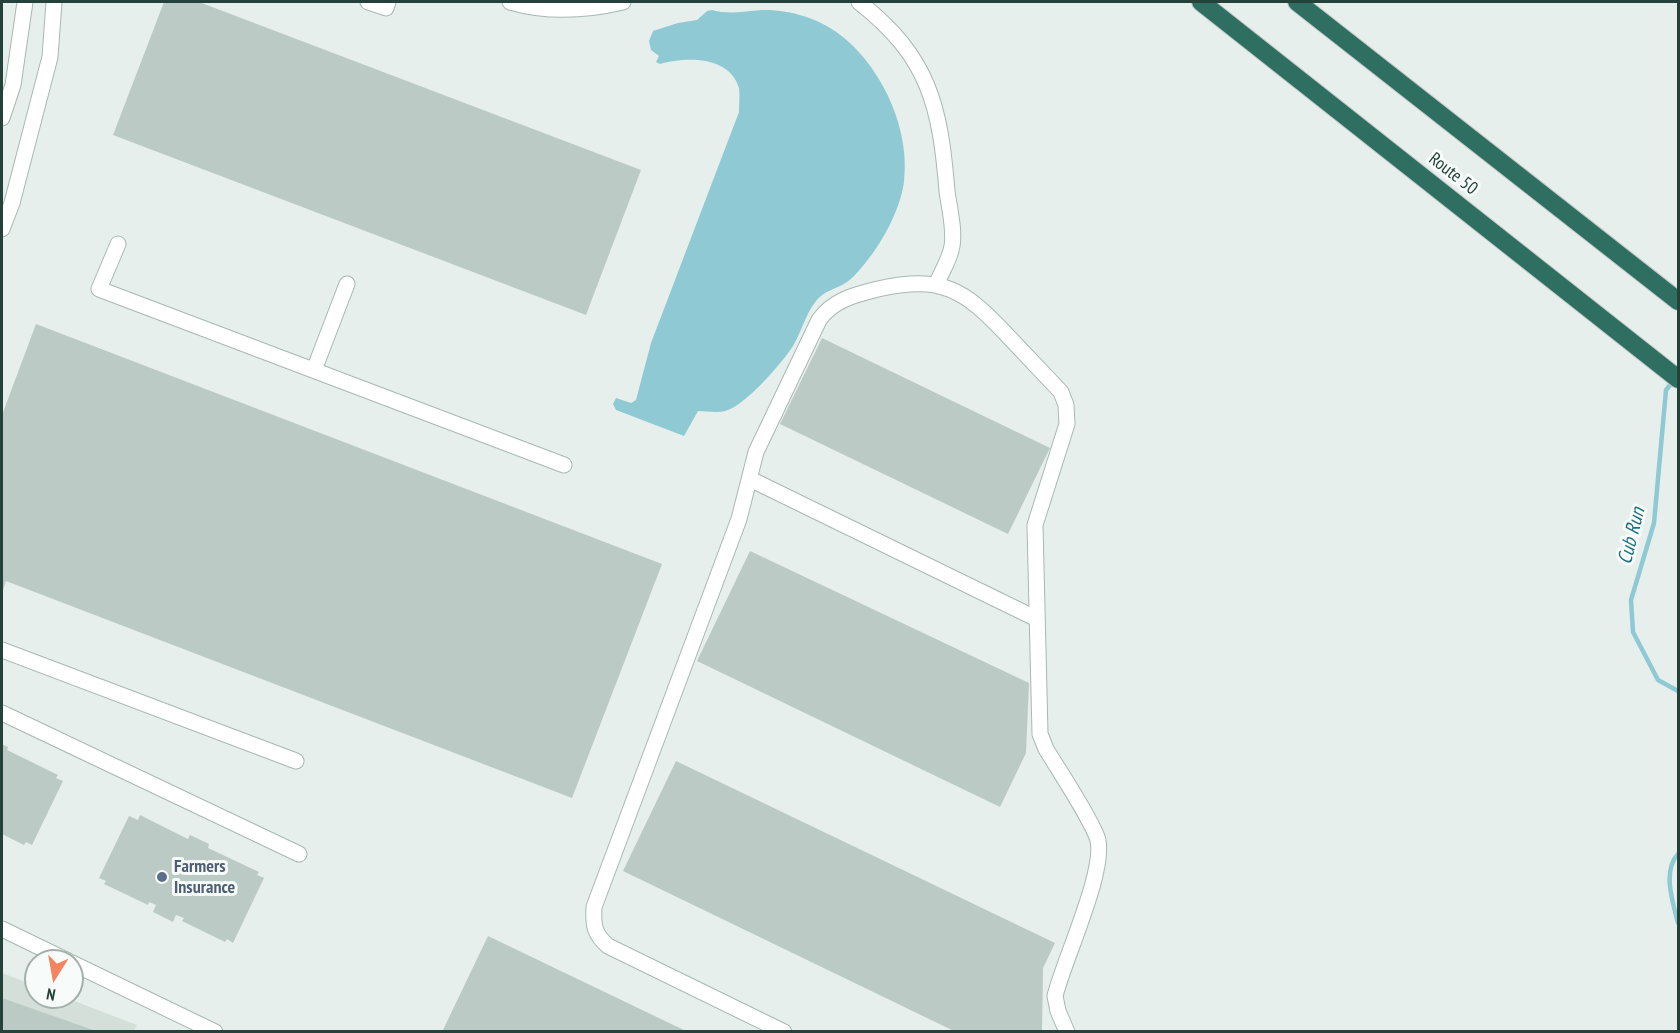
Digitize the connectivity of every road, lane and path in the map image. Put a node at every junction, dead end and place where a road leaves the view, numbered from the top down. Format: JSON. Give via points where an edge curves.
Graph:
{"nodes":[{"id":1,"x":25,"y":2,"type":"edge"},
{"id":2,"x":54,"y":2,"type":"edge"},
{"id":3,"x":368,"y":2,"type":"edge"},
{"id":4,"x":388,"y":2,"type":"edge"},
{"id":5,"x":510,"y":2,"type":"edge"},
{"id":6,"x":623,"y":2,"type":"edge"},
{"id":7,"x":859,"y":2,"type":"edge"},
{"id":8,"x":1201,"y":2,"type":"edge"},
{"id":9,"x":1297,"y":2,"type":"edge"},
{"id":10,"x":2,"y":118,"type":"edge"},
{"id":11,"x":2,"y":229,"type":"edge"},
{"id":12,"x":118,"y":244,"type":"dead end"},
{"id":13,"x":346,"y":284,"type":"dead end"},
{"id":14,"x":936,"y":285,"type":"junction"},
{"id":15,"x":1673,"y":297,"type":"edge"},
{"id":16,"x":314,"y":370,"type":"junction"},
{"id":17,"x":1678,"y":379,"type":"edge"},
{"id":18,"x":564,"y":465,"type":"dead end"},
{"id":19,"x":750,"y":479,"type":"junction"},
{"id":20,"x":1037,"y":619,"type":"junction"},
{"id":21,"x":2,"y":650,"type":"edge"},
{"id":22,"x":2,"y":713,"type":"edge"},
{"id":23,"x":296,"y":761,"type":"dead end"},
{"id":24,"x":299,"y":854,"type":"dead end"},
{"id":25,"x":2,"y":929,"type":"edge"},
{"id":26,"x":43,"y":949,"type":"edge"},
{"id":27,"x":84,"y":969,"type":"edge"},
{"id":28,"x":215,"y":1032,"type":"edge"},
{"id":29,"x":784,"y":1032,"type":"edge"},
{"id":30,"x":1067,"y":1032,"type":"edge"}],
"edges":[{"from":1,"to":10,"type":"street","via":[[13,85]]},
{"from":2,"to":11,"type":"street","via":[[50,57]]},
{"from":3,"to":4,"type":"street","via":[[386,8]]},
{"from":5,"to":6,"type":"street","via":[[533,9],[570,11]]},
{"from":7,"to":14,"type":"street","via":[[886,22],[906,46],[924,75],[935,105],[943,144],[952,246]]},
{"from":8,"to":17,"type":"highway","name":"Route 50"},
{"from":9,"to":15,"type":"highway"},
{"from":12,"to":16,"type":"street","via":[[99,289]]},
{"from":13,"to":16,"type":"street"},
{"from":14,"to":19,"type":"street","via":[[897,285],[845,298],[826,310],[756,452]]},
{"from":14,"to":20,"type":"street","via":[[967,296],[979,305],[1065,398],[1067,424],[1035,525]]},
{"from":16,"to":18,"type":"street"},
{"from":19,"to":20,"type":"street"},
{"from":19,"to":29,"type":"street","via":[[739,519],[594,907],[593,924],[598,938],[608,946]]},
{"from":20,"to":30,"type":"street","via":[[1040,734],[1097,838],[1100,858],[1055,996]]},
{"from":21,"to":23,"type":"street"},
{"from":22,"to":24,"type":"street"},
{"from":25,"to":26,"type":"street"},
{"from":27,"to":28,"type":"street"}]}
